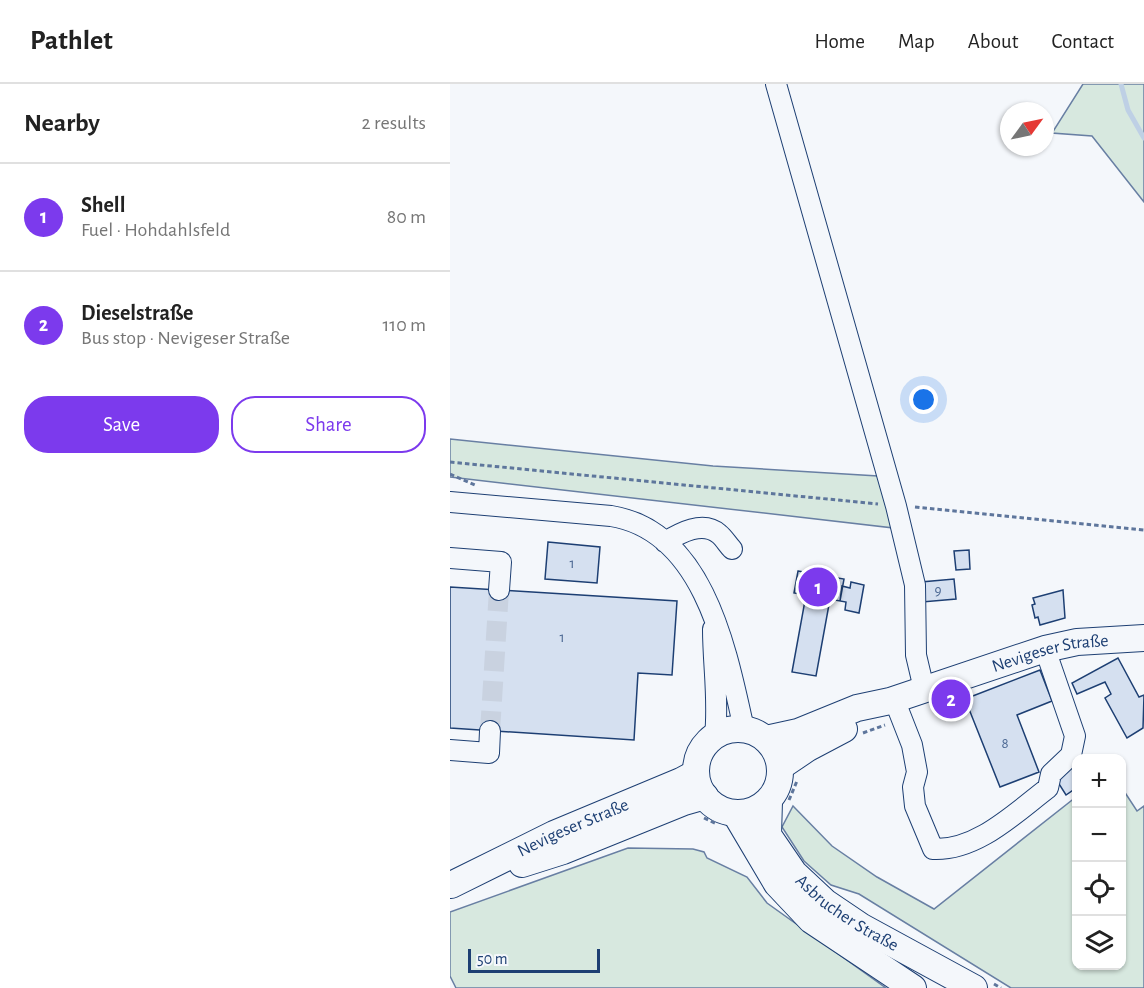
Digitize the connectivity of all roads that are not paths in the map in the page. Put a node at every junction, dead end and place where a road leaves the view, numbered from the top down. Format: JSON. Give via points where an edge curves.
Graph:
{"nodes":[{"id":1,"x":776,"y":84,"type":"edge"},
{"id":2,"x":450,"y":502,"type":"edge"},
{"id":3,"x":664,"y":542,"type":"junction"},
{"id":4,"x":732,"y":549,"type":"dead end"},
{"id":5,"x":450,"y":558,"type":"edge"},
{"id":6,"x":500,"y":590,"type":"tunnel mouth"},
{"id":7,"x":714,"y":614,"type":"junction"},
{"id":8,"x":1144,"y":638,"type":"edge"},
{"id":9,"x":1045,"y":649,"type":"junction"},
{"id":10,"x":924,"y":689,"type":"junction"},
{"id":11,"x":892,"y":700,"type":"junction"},
{"id":12,"x":490,"y":731,"type":"tunnel mouth"},
{"id":13,"x":755,"y":734,"type":"junction"},
{"id":14,"x":715,"y":736,"type":"junction"},
{"id":15,"x":450,"y":750,"type":"edge"},
{"id":16,"x":780,"y":767,"type":"junction"},
{"id":17,"x":700,"y":784,"type":"junction"},
{"id":18,"x":778,"y":802,"type":"junction"},
{"id":19,"x":735,"y":813,"type":"junction"},
{"id":20,"x":450,"y":885,"type":"edge"},
{"id":21,"x":856,"y":938,"type":"junction"},
{"id":22,"x":905,"y":984,"type":"edge"},
{"id":23,"x":974,"y":988,"type":"edge"}],
"edges":[{"from":1,"to":10,"type":"street","via":[[896,506],[915,585],[916,655]]},
{"from":2,"to":3,"type":"street","via":[[620,517]]},
{"from":3,"to":4,"type":"street","via":[[703,526],[719,533]]},
{"from":3,"to":7,"type":"street","via":[[689,569]]},
{"from":5,"to":6,"type":"street","via":[[501,562]]},
{"from":7,"to":13,"type":"street"},
{"from":7,"to":14,"type":"street"},
{"from":8,"to":9,"type":"main road","name":"Nevigeser Straße","via":[[1077,642]]},
{"from":9,"to":10,"type":"main road","name":"Nevigeser Straße"},
{"from":9,"to":11,"type":"street","via":[[1075,736],[1071,755],[1052,774],[1048,788],[990,832],[948,850],[933,849],[915,806],[913,787],[917,772],[912,745]]},
{"from":10,"to":11,"type":"main road","name":"Nevigeser Straße"},
{"from":11,"to":13,"type":"main road","name":"Nevigeser Straße","via":[[856,708],[798,732]]},
{"from":11,"to":16,"type":"main road","name":"Nevigeser Straße"},
{"from":12,"to":15,"type":"street","via":[[489,753]]},
{"from":13,"to":14,"type":"main road","via":[[728,730]]},
{"from":13,"to":16,"type":"main road","via":[[773,747]]},
{"from":14,"to":17,"type":"main road","via":[[701,752]]},
{"from":16,"to":18,"type":"main road"},
{"from":17,"to":19,"type":"main road","via":[[718,808]]},
{"from":17,"to":20,"type":"main road","name":"Nevigeser Straße","via":[[681,781],[554,834]]},
{"from":18,"to":19,"type":"main road"},
{"from":18,"to":21,"type":"main road","name":"Asbrucher Straße","via":[[768,835],[794,873]]},
{"from":19,"to":21,"type":"main road","name":"Asbrucher Straße","via":[[777,884],[811,920]]},
{"from":21,"to":22,"type":"main road","name":"Asbrucher Straße"},
{"from":21,"to":23,"type":"main road","name":"Asbrucher Straße","via":[[912,954]]}]}
